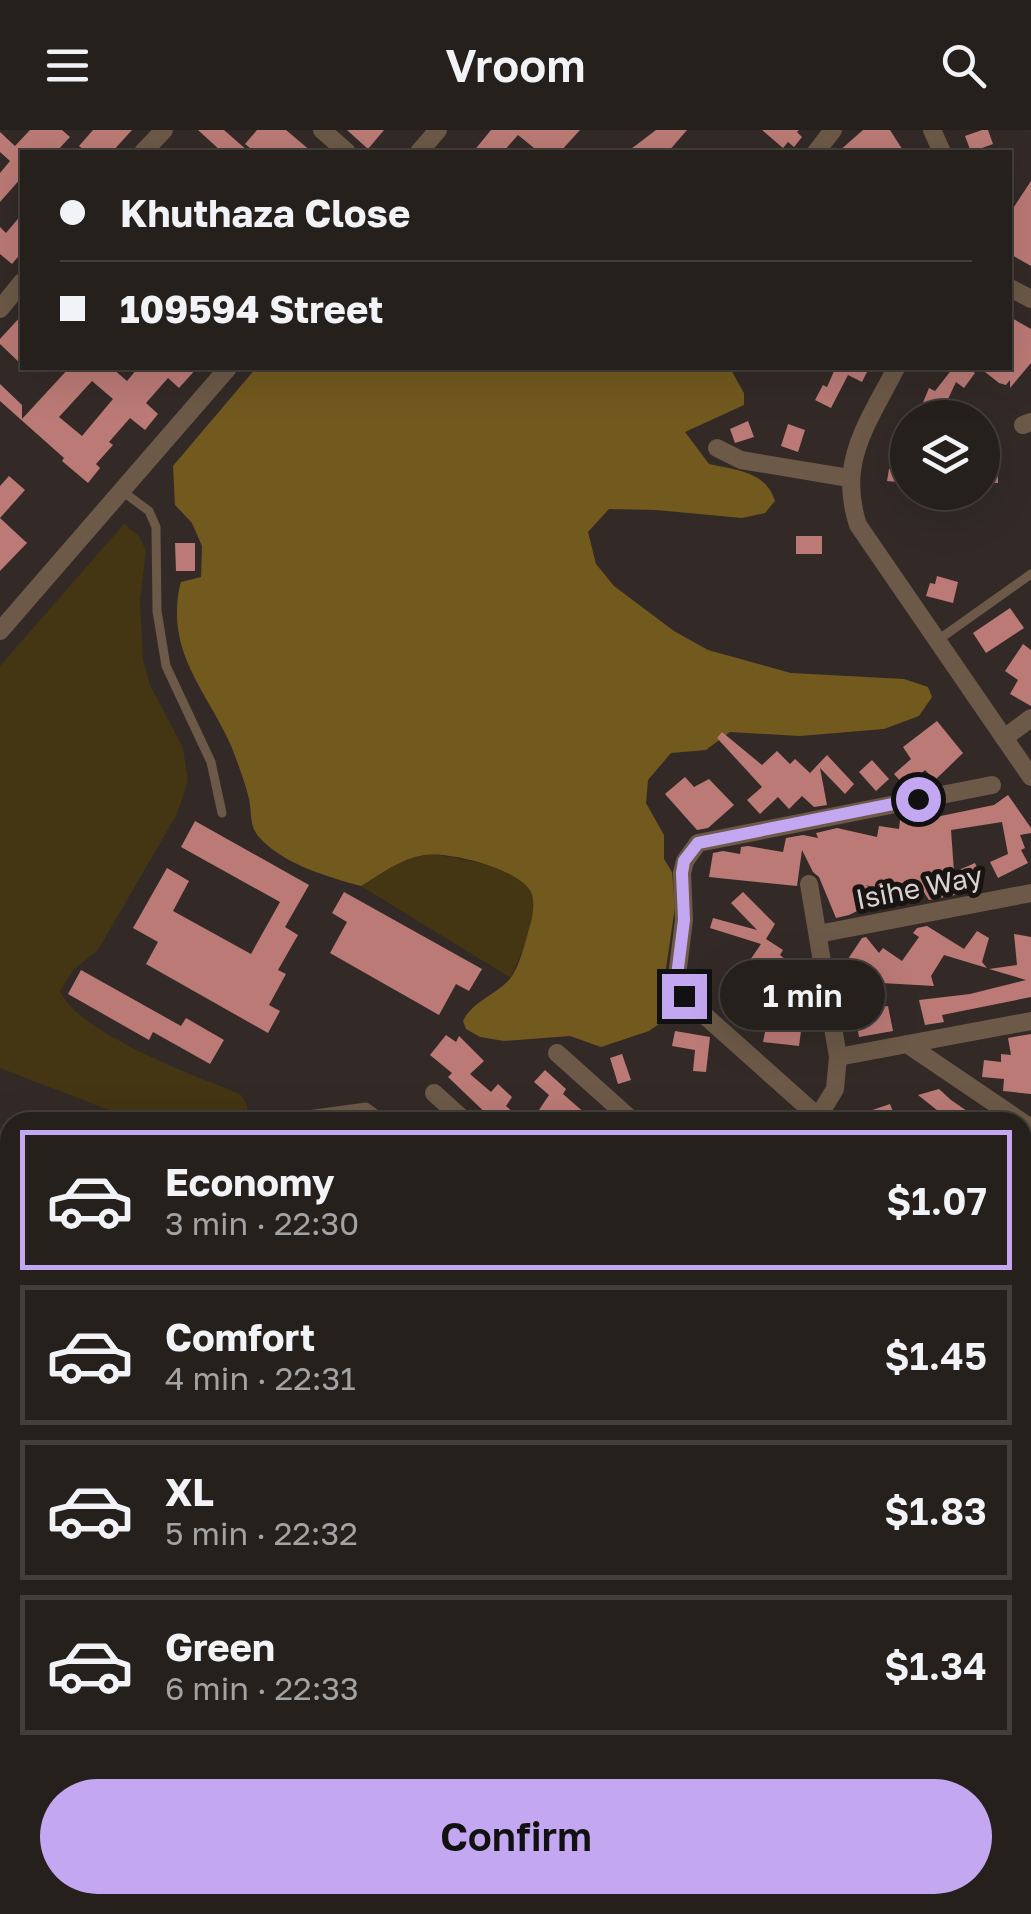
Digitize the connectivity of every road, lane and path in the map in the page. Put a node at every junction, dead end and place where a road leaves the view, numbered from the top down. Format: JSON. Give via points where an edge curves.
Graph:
{"nodes":[{"id":1,"x":164,"y":130,"type":"edge"},
{"id":2,"x":322,"y":130,"type":"edge"},
{"id":3,"x":438,"y":130,"type":"edge"},
{"id":4,"x":833,"y":130,"type":"edge"},
{"id":5,"x":145,"y":150,"type":"edge"},
{"id":6,"x":345,"y":150,"type":"edge"},
{"id":7,"x":421,"y":150,"type":"edge"},
{"id":8,"x":818,"y":150,"type":"edge"},
{"id":9,"x":20,"y":284,"type":"edge"},
{"id":10,"x":0,"y":309,"type":"edge"},
{"id":11,"x":226,"y":370,"type":"edge"},
{"id":12,"x":895,"y":370,"type":"edge"},
{"id":13,"x":717,"y":448,"type":"dead end"},
{"id":14,"x":849,"y":478,"type":"junction"},
{"id":15,"x":122,"y":491,"type":"junction"},
{"id":16,"x":1031,"y":574,"type":"edge"},
{"id":17,"x":0,"y":630,"type":"edge"},
{"id":18,"x":936,"y":642,"type":"junction"},
{"id":19,"x":1031,"y":718,"type":"edge"},
{"id":20,"x":1004,"y":738,"type":"junction"},
{"id":21,"x":1031,"y":778,"type":"edge"},
{"id":22,"x":992,"y":785,"type":"dead end"},
{"id":23,"x":222,"y":813,"type":"dead end"},
{"id":24,"x":810,"y":884,"type":"dead end"},
{"id":25,"x":1031,"y":893,"type":"edge"},
{"id":26,"x":818,"y":934,"type":"junction"},
{"id":27,"x":1031,"y":1020,"type":"edge"},
{"id":28,"x":907,"y":1044,"type":"junction"},
{"id":29,"x":558,"y":1053,"type":"dead end"},
{"id":30,"x":838,"y":1057,"type":"junction"},
{"id":31,"x":434,"y":1093,"type":"dead end"},
{"id":32,"x":329,"y":1112,"type":"edge"},
{"id":33,"x":373,"y":1112,"type":"edge"},
{"id":34,"x":455,"y":1112,"type":"edge"},
{"id":35,"x":623,"y":1112,"type":"edge"},
{"id":36,"x":809,"y":1112,"type":"edge"},
{"id":37,"x":823,"y":1112,"type":"edge"},
{"id":38,"x":1007,"y":1112,"type":"edge"}],
"edges":[{"from":1,"to":5,"type":"street"},
{"from":2,"to":6,"type":"street"},
{"from":3,"to":7,"type":"street"},
{"from":4,"to":8,"type":"street"},
{"from":9,"to":10,"type":"street"},
{"from":11,"to":15,"type":"street"},
{"from":12,"to":14,"type":"street"},
{"from":13,"to":14,"type":"street","via":[[742,460]]},
{"from":14,"to":18,"type":"street","via":[[858,526]]},
{"from":15,"to":17,"type":"street"},
{"from":15,"to":23,"type":"lane","via":[[149,511],[156,527],[166,666],[212,762]]},
{"from":16,"to":18,"type":"lane"},
{"from":18,"to":20,"type":"street"},
{"from":19,"to":20,"type":"street"},
{"from":20,"to":21,"type":"street"},
{"from":22,"to":36,"type":"street","via":[[698,843],[684,861],[677,976],[684,996]]},
{"from":24,"to":26,"type":"street"},
{"from":25,"to":26,"type":"street","name":"Isihe Way"},
{"from":26,"to":30,"type":"street"},
{"from":27,"to":28,"type":"street"},
{"from":28,"to":30,"type":"street"},
{"from":28,"to":38,"type":"street"},
{"from":29,"to":35,"type":"street"},
{"from":30,"to":37,"type":"street","via":[[835,1088]]},
{"from":31,"to":34,"type":"street"},
{"from":32,"to":33,"type":"lane"}]}
